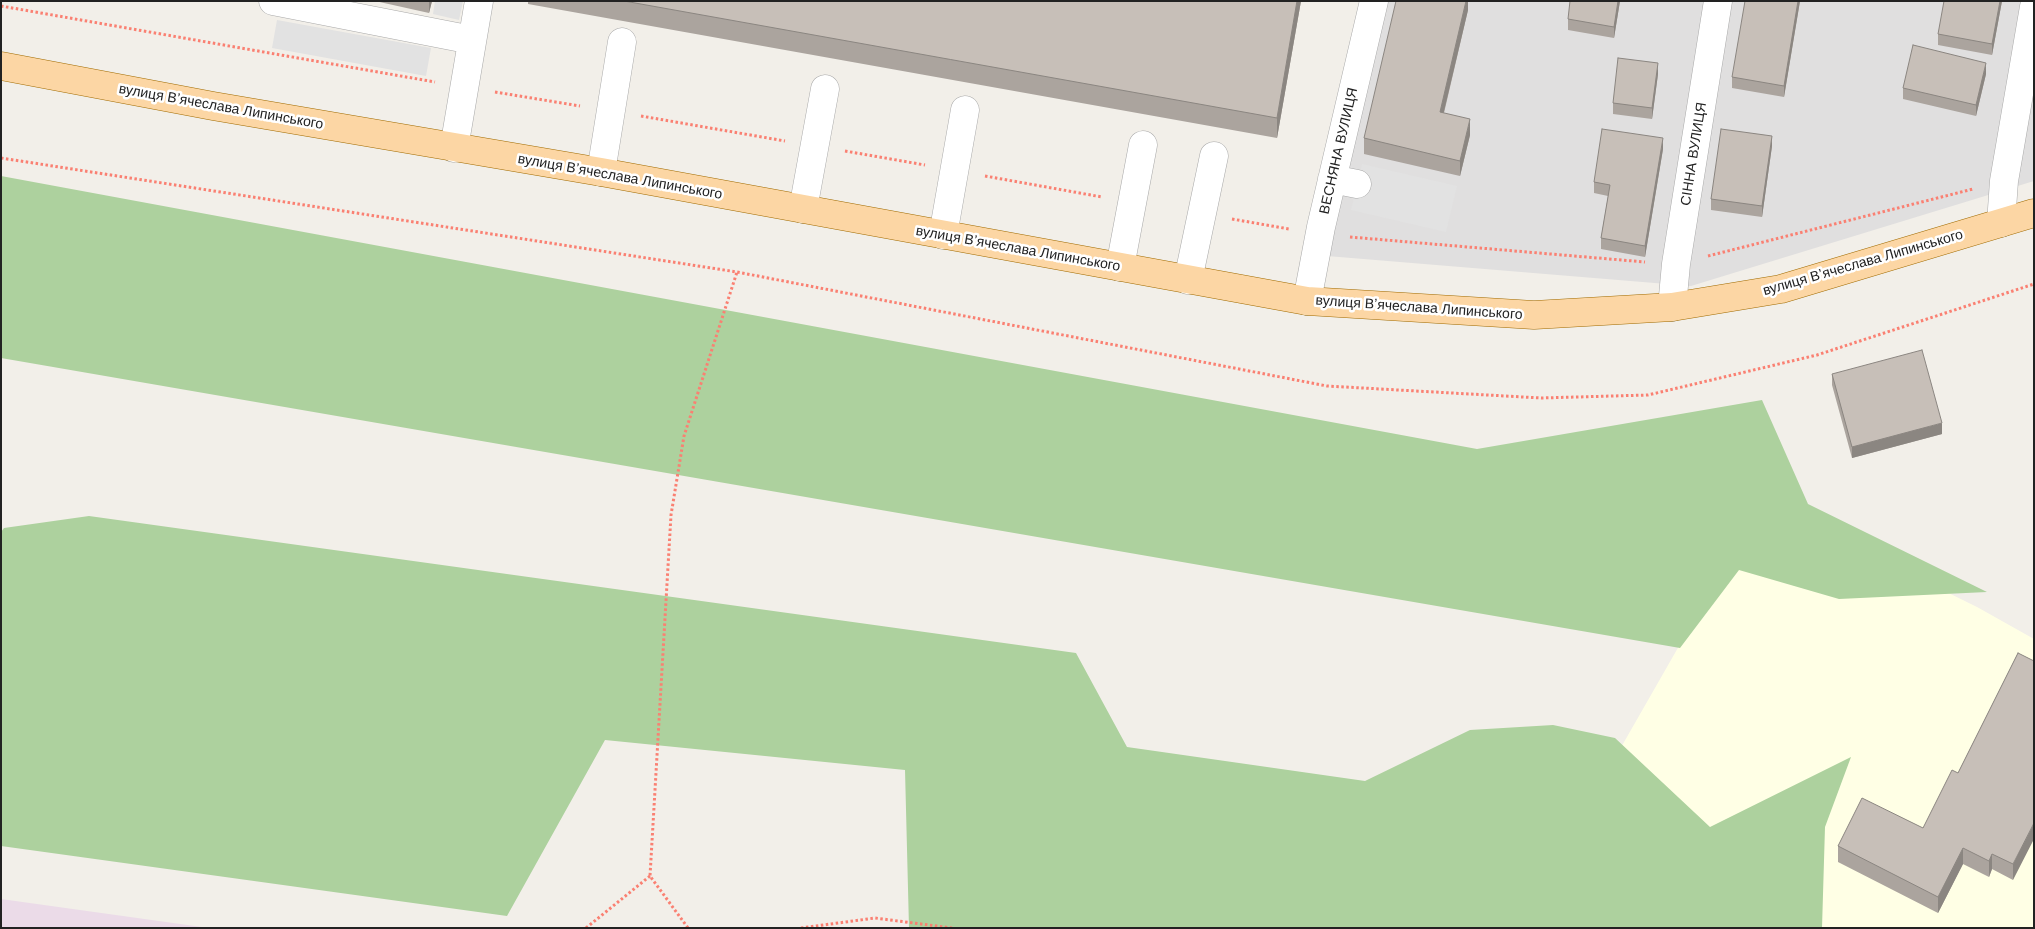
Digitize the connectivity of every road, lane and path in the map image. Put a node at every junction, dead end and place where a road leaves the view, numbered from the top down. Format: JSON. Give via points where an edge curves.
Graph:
{"nodes":[{"id":1,"x":273,"y":1,"type":"edge"},
{"id":2,"x":479,"y":1,"type":"edge"},
{"id":3,"x":1374,"y":1,"type":"edge"},
{"id":4,"x":1718,"y":1,"type":"edge"},
{"id":5,"x":1,"y":6,"type":"edge"},
{"id":6,"x":2034,"y":7,"type":"edge"},
{"id":7,"x":472,"y":40,"type":"junction"},
{"id":8,"x":622,"y":42,"type":"dead end"},
{"id":9,"x":1,"y":66,"type":"edge"},
{"id":10,"x":464,"y":88,"type":"junction"},
{"id":11,"x":825,"y":89,"type":"dead end"},
{"id":12,"x":611,"y":110,"type":"junction"},
{"id":13,"x":965,"y":110,"type":"dead end"},
{"id":14,"x":1143,"y":145,"type":"dead end"},
{"id":15,"x":814,"y":146,"type":"junction"},
{"id":16,"x":454,"y":148,"type":"junction"},
{"id":17,"x":1214,"y":156,"type":"dead end"},
{"id":18,"x":1,"y":158,"type":"edge"},
{"id":19,"x":954,"y":171,"type":"junction"},
{"id":20,"x":601,"y":172,"type":"junction"},
{"id":21,"x":1131,"y":202,"type":"junction"},
{"id":22,"x":803,"y":209,"type":"junction"},
{"id":23,"x":2034,"y":213,"type":"edge"},
{"id":24,"x":1201,"y":214,"type":"junction"},
{"id":25,"x":2001,"y":224,"type":"junction"},
{"id":26,"x":1290,"y":229,"type":"dead end"},
{"id":27,"x":943,"y":235,"type":"junction"},
{"id":28,"x":1120,"y":267,"type":"junction"},
{"id":29,"x":737,"y":272,"type":"junction"},
{"id":30,"x":1188,"y":280,"type":"junction"},
{"id":31,"x":2034,"y":284,"type":"edge"},
{"id":32,"x":1307,"y":301,"type":"junction"},
{"id":33,"x":1672,"y":307,"type":"junction"},
{"id":34,"x":650,"y":876,"type":"junction"},
{"id":35,"x":586,"y":928,"type":"edge"},
{"id":36,"x":688,"y":928,"type":"edge"},
{"id":37,"x":801,"y":928,"type":"edge"},
{"id":38,"x":952,"y":928,"type":"edge"}],
"edges":[{"from":1,"to":7,"type":"street"},
{"from":2,"to":7,"type":"street"},
{"from":3,"to":32,"type":"street","name":"ВЕСНЯНА ВУЛИЦЯ","via":[[1345,182]]},
{"from":4,"to":33,"type":"street","name":"СІННА ВУЛИЦЯ"},
{"from":5,"to":10,"type":"path"},
{"from":6,"to":25,"type":"street","via":[[2004,180]]},
{"from":7,"to":10,"type":"street"},
{"from":8,"to":12,"type":"street"},
{"from":9,"to":16,"type":"main road","name":"вулиця Вʼячеслава Липинського"},
{"from":10,"to":12,"type":"path"},
{"from":10,"to":16,"type":"street"},
{"from":11,"to":15,"type":"street"},
{"from":12,"to":15,"type":"path"},
{"from":12,"to":20,"type":"street"},
{"from":13,"to":19,"type":"street"},
{"from":14,"to":21,"type":"street"},
{"from":15,"to":19,"type":"path"},
{"from":15,"to":22,"type":"street"},
{"from":16,"to":20,"type":"main road","name":"вулиця Вʼячеслава Липинського"},
{"from":17,"to":24,"type":"street"},
{"from":18,"to":29,"type":"path"},
{"from":19,"to":21,"type":"path"},
{"from":19,"to":27,"type":"street"},
{"from":20,"to":22,"type":"main road","name":"вулиця Вʼячеслава Липинського"},
{"from":21,"to":28,"type":"street"},
{"from":22,"to":27,"type":"main road","name":"вулиця Вʼячеслава Липинського"},
{"from":23,"to":25,"type":"main road","name":"вулиця Вʼячеслава Липинського"},
{"from":24,"to":26,"type":"path"},
{"from":24,"to":30,"type":"street"},
{"from":25,"to":33,"type":"main road","name":"вулиця Вʼячеслава Липинського","via":[[1781,289]]},
{"from":27,"to":28,"type":"main road","name":"вулиця Вʼячеслава Липинського"},
{"from":28,"to":30,"type":"main road","name":"вулиця Вʼячеслава Липинського"},
{"from":29,"to":31,"type":"path","via":[[1327,386],[1541,398],[1648,395],[1817,355]]},
{"from":29,"to":34,"type":"path","via":[[684,436],[671,515]]},
{"from":30,"to":32,"type":"main road","name":"вулиця Вʼячеслава Липинського"},
{"from":32,"to":33,"type":"main road","name":"вулиця Вʼячеслава Липинського","via":[[1534,316]]},
{"from":34,"to":35,"type":"path"},
{"from":34,"to":36,"type":"path"},
{"from":37,"to":38,"type":"path","via":[[874,918]]}]}
